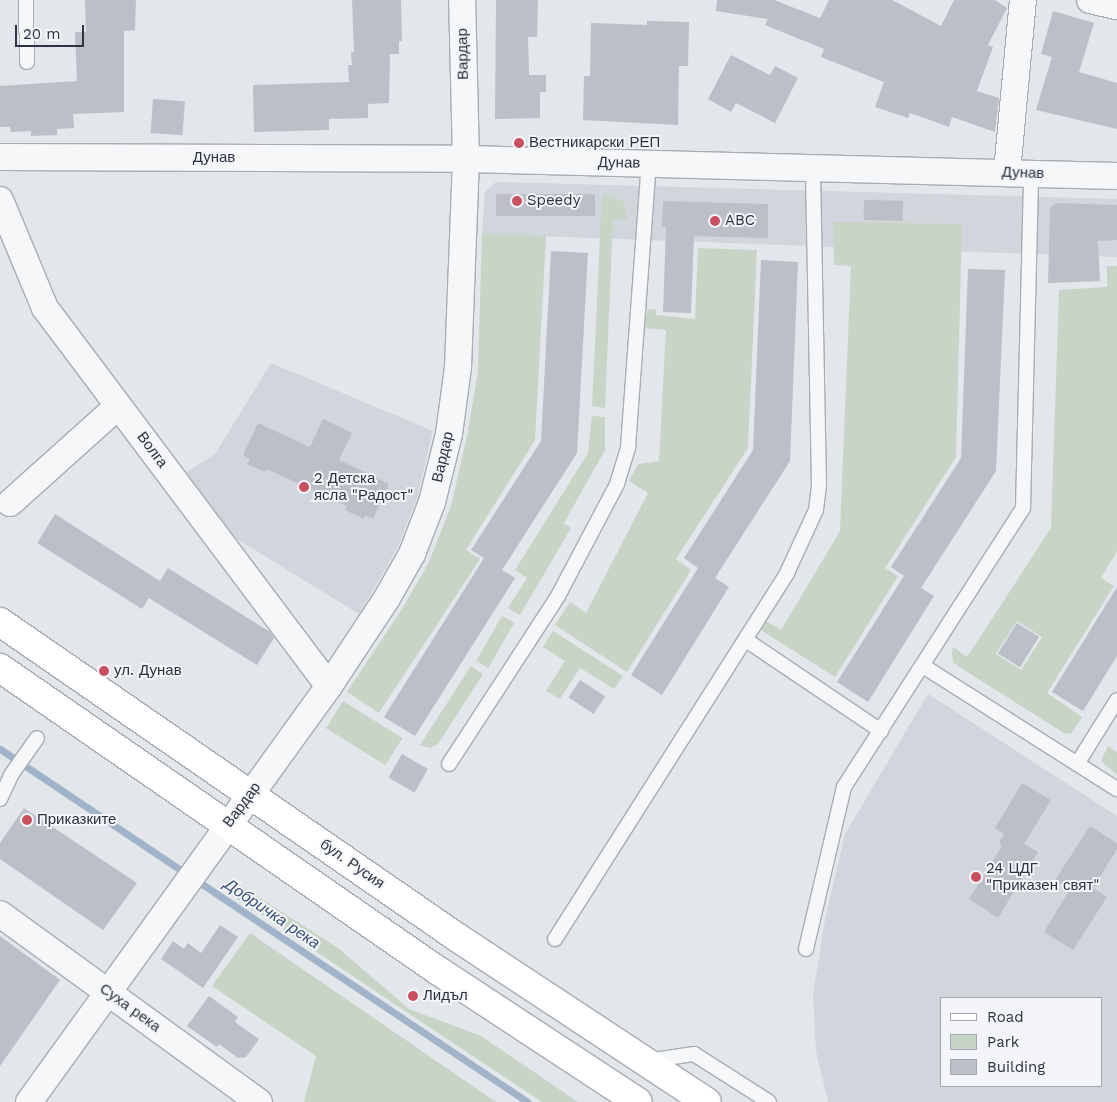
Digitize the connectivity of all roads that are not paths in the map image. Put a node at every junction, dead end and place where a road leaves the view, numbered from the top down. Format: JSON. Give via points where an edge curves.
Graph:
{"nodes":[{"id":1,"x":26,"y":0,"type":"edge"},
{"id":2,"x":462,"y":0,"type":"edge"},
{"id":3,"x":1023,"y":0,"type":"edge"},
{"id":4,"x":1090,"y":0,"type":"edge"},
{"id":5,"x":1117,"y":6,"type":"edge"},
{"id":6,"x":27,"y":62,"type":"dead end"},
{"id":7,"x":0,"y":156,"type":"edge"},
{"id":8,"x":466,"y":159,"type":"junction"},
{"id":9,"x":649,"y":163,"type":"junction"},
{"id":10,"x":813,"y":168,"type":"junction"},
{"id":11,"x":1019,"y":173,"type":"junction"},
{"id":12,"x":1117,"y":176,"type":"edge"},
{"id":13,"x":0,"y":200,"type":"edge"},
{"id":14,"x":118,"y":406,"type":"junction"},
{"id":15,"x":10,"y":503,"type":"dead end"},
{"id":16,"x":0,"y":622,"type":"edge"},
{"id":17,"x":746,"y":640,"type":"junction"},
{"id":18,"x":923,"y":666,"type":"junction"},
{"id":19,"x":0,"y":668,"type":"edge"},
{"id":20,"x":329,"y":686,"type":"junction"},
{"id":21,"x":1117,"y":700,"type":"edge"},
{"id":22,"x":881,"y":731,"type":"junction"},
{"id":23,"x":37,"y":738,"type":"dead end"},
{"id":24,"x":449,"y":764,"type":"dead end"},
{"id":25,"x":1077,"y":764,"type":"junction"},
{"id":26,"x":6,"y":778,"type":"edge"},
{"id":27,"x":1117,"y":788,"type":"edge"},
{"id":28,"x":251,"y":794,"type":"junction"},
{"id":29,"x":0,"y":799,"type":"edge"},
{"id":30,"x":228,"y":824,"type":"junction"},
{"id":31,"x":0,"y":914,"type":"edge"},
{"id":32,"x":555,"y":939,"type":"dead end"},
{"id":33,"x":806,"y":949,"type":"dead end"},
{"id":34,"x":107,"y":992,"type":"junction"},
{"id":35,"x":645,"y":1061,"type":"junction"},
{"id":36,"x":30,"y":1102,"type":"edge"},
{"id":37,"x":259,"y":1102,"type":"edge"},
{"id":38,"x":638,"y":1102,"type":"edge"},
{"id":39,"x":707,"y":1102,"type":"edge"},
{"id":40,"x":768,"y":1102,"type":"edge"}],
"edges":[{"from":1,"to":6,"type":"lane"},
{"from":2,"to":8,"type":"street","name":"Вардар"},
{"from":3,"to":11,"type":"street"},
{"from":4,"to":5,"type":"street"},
{"from":7,"to":8,"type":"street","name":"Дунав"},
{"from":8,"to":9,"type":"street","name":"Дунав"},
{"from":8,"to":20,"type":"street","name":"Вардар","via":[[458,367],[449,434],[432,502],[408,562]]},
{"from":9,"to":10,"type":"street","name":"Дунав"},
{"from":9,"to":24,"type":"lane","via":[[628,447],[617,484],[558,596]]},
{"from":10,"to":11,"type":"street","name":"Дунав"},
{"from":10,"to":17,"type":"lane","via":[[819,485],[816,510],[787,573]]},
{"from":11,"to":12,"type":"street","name":"Дунав"},
{"from":11,"to":18,"type":"lane","via":[[1023,508]]},
{"from":13,"to":14,"type":"street","name":"Волга","via":[[45,308]]},
{"from":14,"to":15,"type":"street"},
{"from":14,"to":20,"type":"street","name":"Волга"},
{"from":16,"to":28,"type":"main road","name":"бул. Русия"},
{"from":17,"to":22,"type":"lane"},
{"from":17,"to":32,"type":"lane"},
{"from":18,"to":22,"type":"lane"},
{"from":18,"to":25,"type":"lane"},
{"from":19,"to":30,"type":"main road"},
{"from":20,"to":28,"type":"street","name":"Вардар"},
{"from":21,"to":25,"type":"lane"},
{"from":22,"to":33,"type":"lane","via":[[844,787]]},
{"from":23,"to":26,"type":"lane"},
{"from":25,"to":27,"type":"lane"},
{"from":26,"to":29,"type":"lane"},
{"from":28,"to":30,"type":"street","name":"Вардар"},
{"from":28,"to":35,"type":"main road","name":"бул. Русия","via":[[458,938]]},
{"from":30,"to":34,"type":"street","name":"Вардар"},
{"from":30,"to":38,"type":"main road","via":[[437,970]]},
{"from":31,"to":34,"type":"street","name":"Суха река"},
{"from":34,"to":36,"type":"street"},
{"from":34,"to":37,"type":"street","name":"Суха река"},
{"from":35,"to":39,"type":"main road","name":"бул. Русия"},
{"from":35,"to":40,"type":"lane","via":[[694,1054]]}]}
